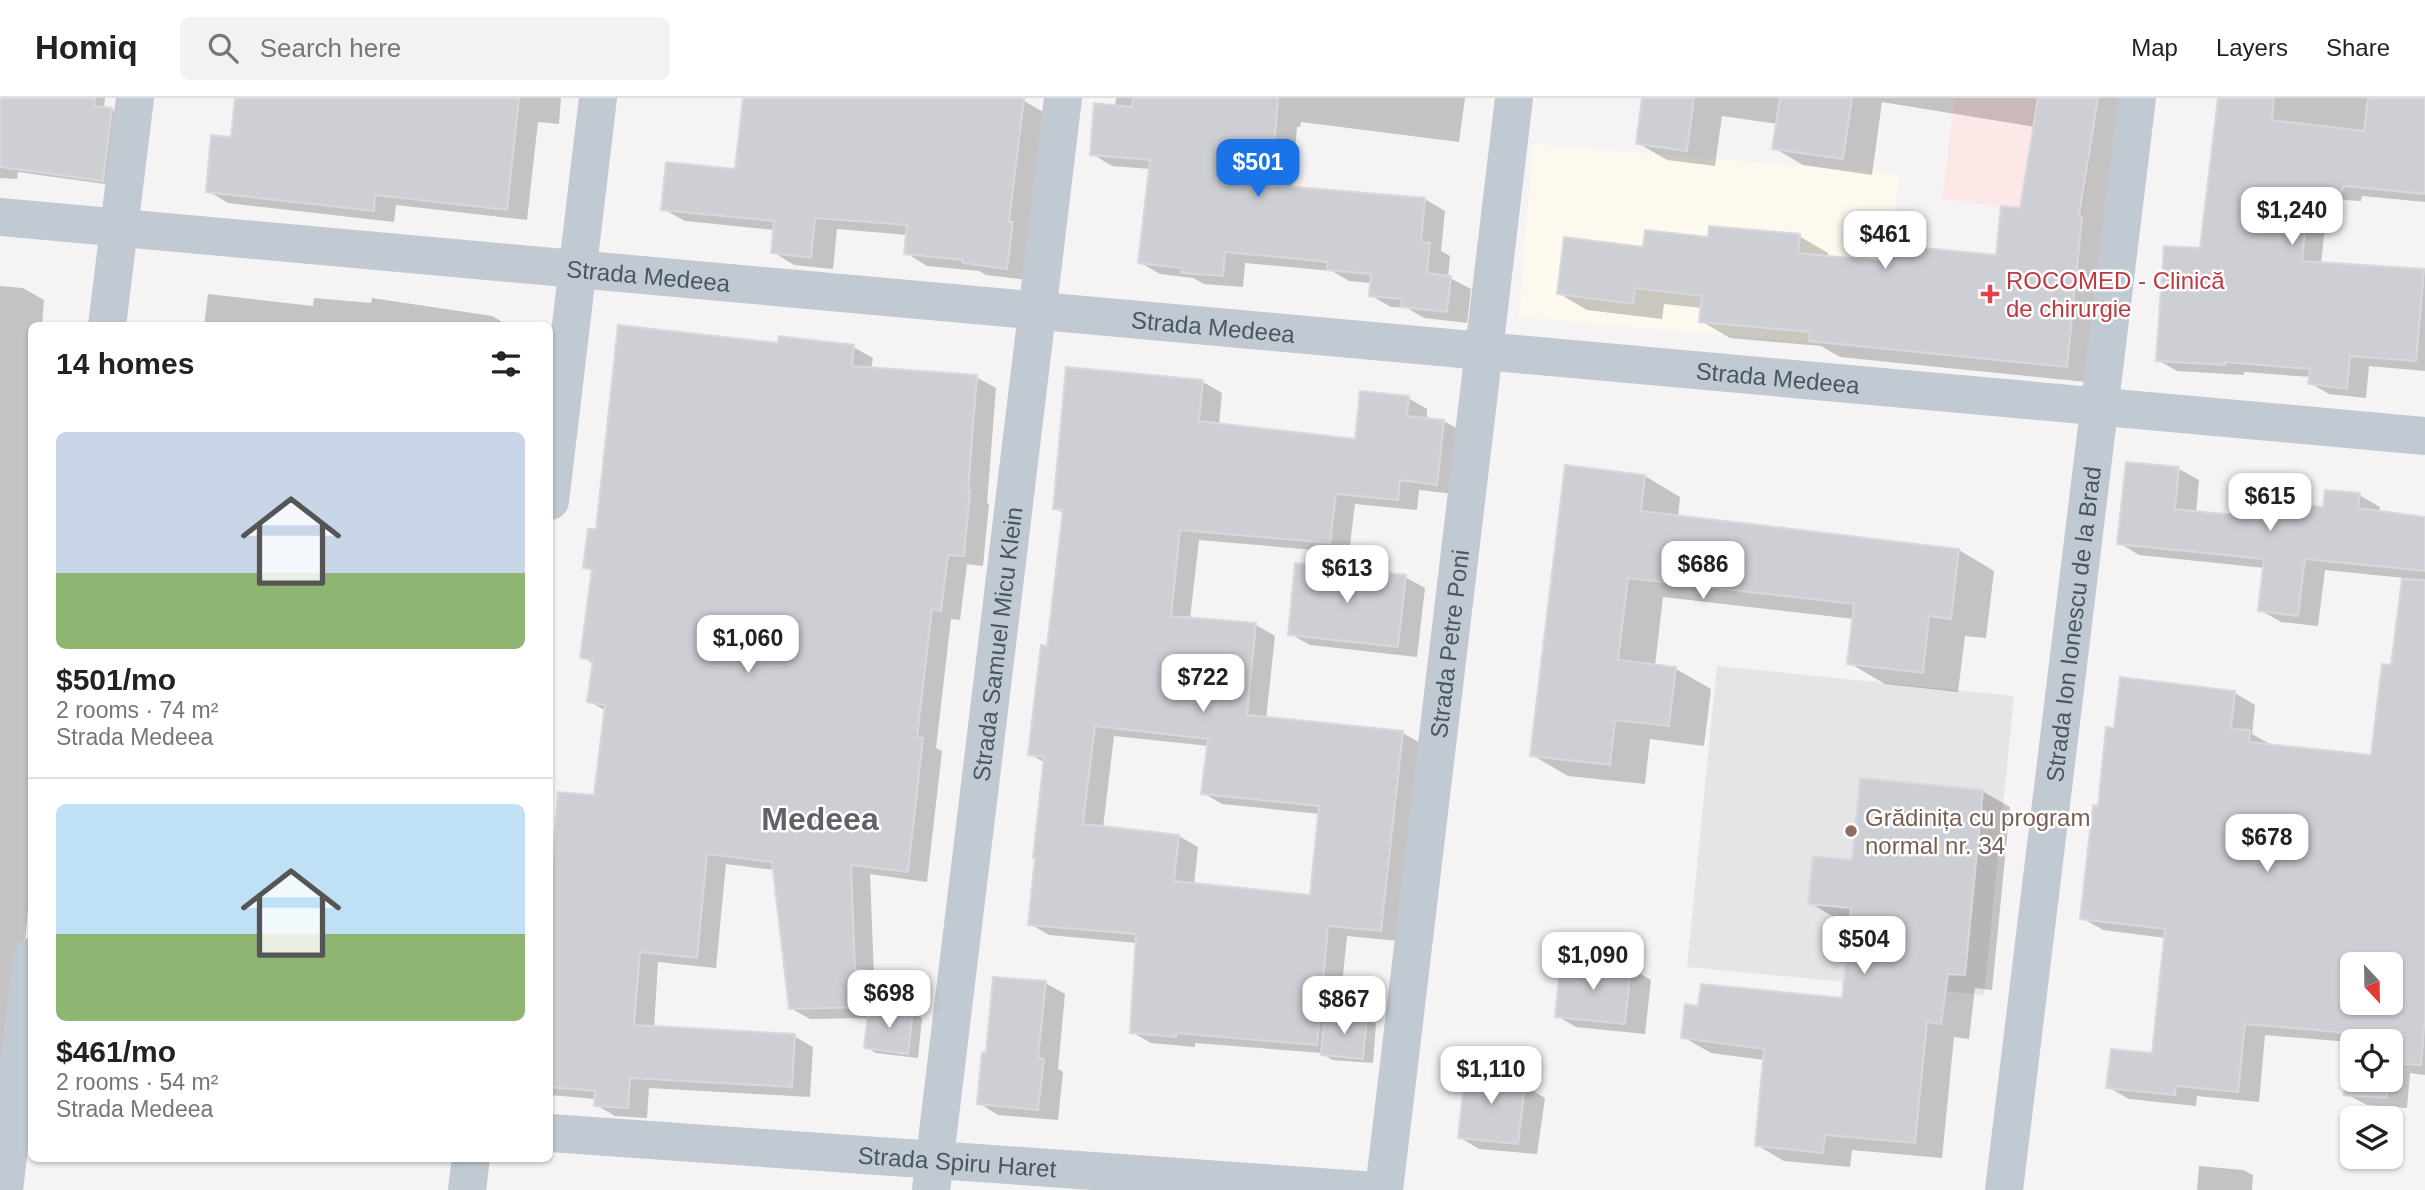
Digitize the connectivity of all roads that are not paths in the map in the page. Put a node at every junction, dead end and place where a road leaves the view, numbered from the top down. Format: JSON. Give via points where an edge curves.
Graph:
{"nodes":[{"id":1,"x":135,"y":98,"type":"edge"},
{"id":2,"x":597,"y":98,"type":"edge"},
{"id":3,"x":1063,"y":98,"type":"edge"},
{"id":4,"x":1514,"y":98,"type":"edge"},
{"id":5,"x":2137,"y":98,"type":"edge"},
{"id":6,"x":0,"y":217,"type":"edge"},
{"id":7,"x":119,"y":228,"type":"junction"},
{"id":8,"x":577,"y":269,"type":"junction"},
{"id":9,"x":1037,"y":311,"type":"junction"},
{"id":10,"x":107,"y":322,"type":"edge"},
{"id":11,"x":1484,"y":351,"type":"junction"},
{"id":12,"x":2099,"y":407,"type":"junction"},
{"id":13,"x":2425,"y":436,"type":"edge"},
{"id":14,"x":553,"y":475,"type":"edge"},
{"id":15,"x":28,"y":990,"type":"edge"},
{"id":16,"x":15,"y":1096,"type":"edge"},
{"id":17,"x":553,"y":1133,"type":"edge"},
{"id":18,"x":470,"y":1162,"type":"edge"},
{"id":19,"x":932,"y":1175,"type":"edge"},
{"id":20,"x":4,"y":1190,"type":"edge"},
{"id":21,"x":467,"y":1190,"type":"edge"},
{"id":22,"x":1363,"y":1190,"type":"edge"},
{"id":23,"x":1384,"y":1190,"type":"edge"},
{"id":24,"x":2004,"y":1190,"type":"edge"}],
"edges":[{"from":1,"to":7,"type":"street"},
{"from":2,"to":8,"type":"street"},
{"from":3,"to":9,"type":"street","name":"Strada Samuel Micu Klein"},
{"from":4,"to":11,"type":"street","name":"Strada Petre Poni"},
{"from":5,"to":12,"type":"street","name":"Strada Ion Ionescu de la Brad"},
{"from":6,"to":7,"type":"street","name":"Strada Medeea"},
{"from":7,"to":8,"type":"street","name":"Strada Medeea"},
{"from":7,"to":10,"type":"street"},
{"from":8,"to":9,"type":"street","name":"Strada Medeea"},
{"from":8,"to":14,"type":"street"},
{"from":9,"to":11,"type":"street","name":"Strada Medeea"},
{"from":9,"to":19,"type":"street","name":"Strada Samuel Micu Klein"},
{"from":11,"to":12,"type":"street","name":"Strada Medeea"},
{"from":11,"to":23,"type":"street","name":"Strada Petre Poni"},
{"from":12,"to":13,"type":"street","name":"Strada Medeea"},
{"from":12,"to":24,"type":"street","name":"Strada Ion Ionescu de la Brad"},
{"from":15,"to":16,"type":"street"},
{"from":16,"to":20,"type":"street"},
{"from":17,"to":19,"type":"street","name":"Strada Spiru Haret"},
{"from":18,"to":21,"type":"street"},
{"from":19,"to":22,"type":"street","name":"Strada Spiru Haret"}]}
